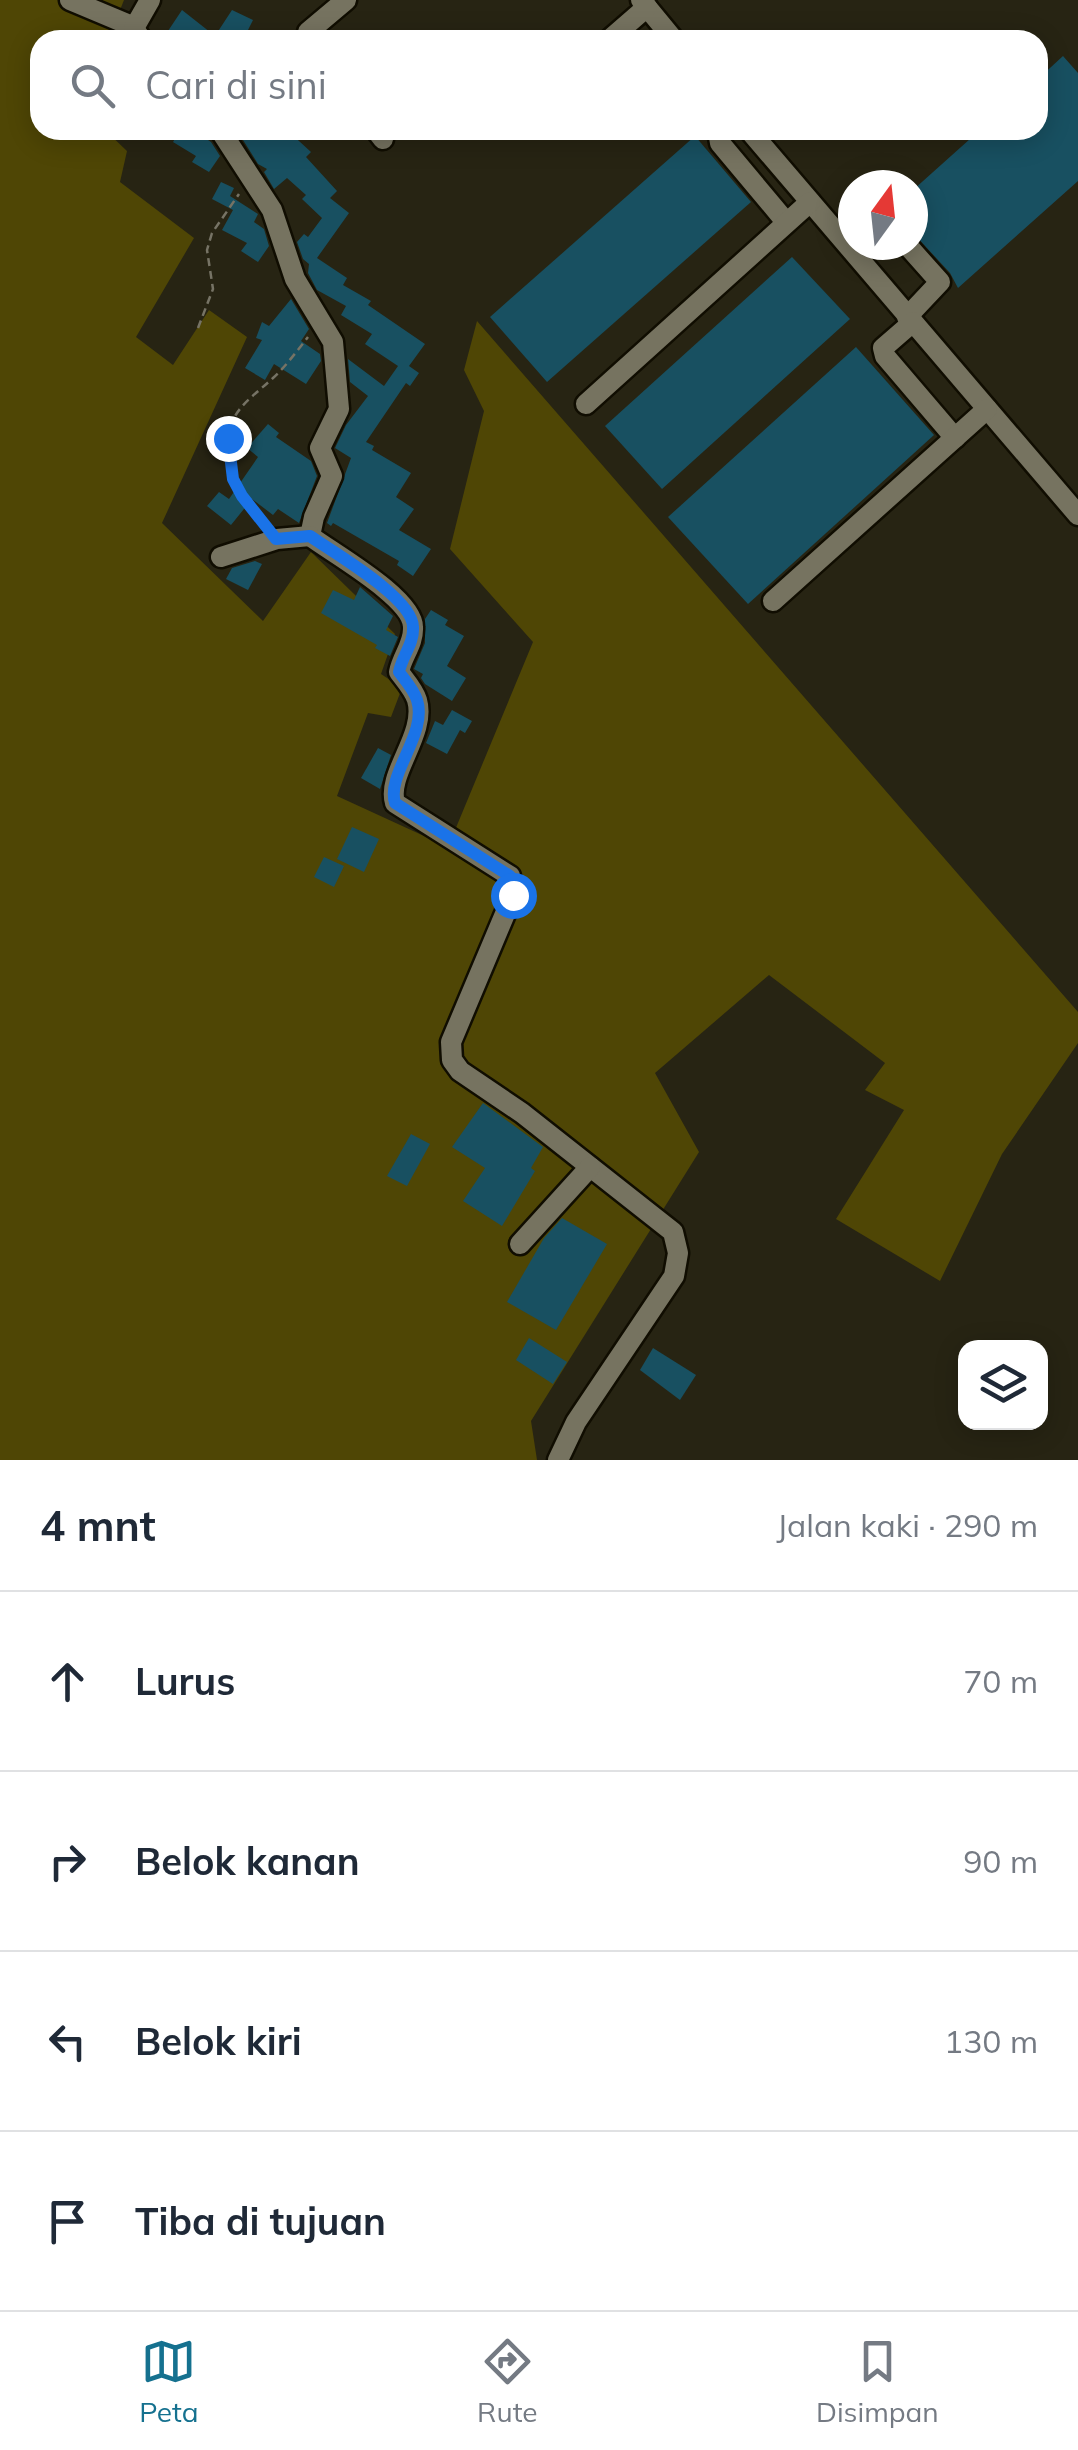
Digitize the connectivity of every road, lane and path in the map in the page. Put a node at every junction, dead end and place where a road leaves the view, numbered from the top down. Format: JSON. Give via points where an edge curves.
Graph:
{"nodes":[{"id":1,"x":70,"y":0,"type":"edge"},
{"id":2,"x":150,"y":0,"type":"edge"},
{"id":3,"x":346,"y":0,"type":"edge"},
{"id":4,"x":644,"y":4,"type":"edge"},
{"id":5,"x":133,"y":30,"type":"edge"},
{"id":6,"x":139,"y":30,"type":"edge"},
{"id":7,"x":310,"y":30,"type":"edge"},
{"id":8,"x":619,"y":30,"type":"edge"},
{"id":9,"x":666,"y":30,"type":"edge"},
{"id":10,"x":227,"y":140,"type":"edge"},
{"id":11,"x":720,"y":140,"type":"edge"},
{"id":12,"x":757,"y":140,"type":"edge"},
{"id":13,"x":252,"y":177,"type":"junction"},
{"id":14,"x":810,"y":202,"type":"junction"},
{"id":15,"x":786,"y":222,"type":"junction"},
{"id":16,"x":920,"y":260,"type":"edge"},
{"id":17,"x":322,"y":320,"type":"junction"},
{"id":18,"x":910,"y":320,"type":"junction"},
{"id":19,"x":198,"y":328,"type":"dead end"},
{"id":20,"x":586,"y":404,"type":"dead end"},
{"id":21,"x":988,"y":409,"type":"junction"},
{"id":22,"x":956,"y":438,"type":"junction"},
{"id":23,"x":1078,"y":515,"type":"edge"},
{"id":24,"x":310,"y":536,"type":"junction"},
{"id":25,"x":276,"y":539,"type":"junction"},
{"id":26,"x":221,"y":557,"type":"dead end"},
{"id":27,"x":772,"y":601,"type":"dead end"},
{"id":28,"x":590,"y":1167,"type":"junction"},
{"id":29,"x":520,"y":1244,"type":"dead end"},
{"id":30,"x":558,"y":1460,"type":"edge"}],
"edges":[{"from":1,"to":5,"type":"street"},
{"from":2,"to":6,"type":"street"},
{"from":3,"to":7,"type":"street"},
{"from":4,"to":8,"type":"street"},
{"from":4,"to":9,"type":"street"},
{"from":10,"to":13,"type":"street"},
{"from":11,"to":15,"type":"street"},
{"from":12,"to":14,"type":"street"},
{"from":13,"to":17,"type":"street","via":[[272,210],[295,279]]},
{"from":13,"to":19,"type":"path","via":[[212,234],[207,250],[213,289]]},
{"from":14,"to":15,"type":"street"},
{"from":14,"to":18,"type":"street"},
{"from":15,"to":20,"type":"street"},
{"from":16,"to":18,"type":"street","via":[[940,282]]},
{"from":17,"to":24,"type":"street","via":[[333,342],[340,398],[320,448],[332,476]]},
{"from":17,"to":25,"type":"path","via":[[230,423],[233,479]]},
{"from":18,"to":21,"type":"street"},
{"from":18,"to":22,"type":"street","via":[[883,348],[885,356]]},
{"from":21,"to":22,"type":"street"},
{"from":21,"to":23,"type":"street"},
{"from":22,"to":27,"type":"street"},
{"from":24,"to":25,"type":"street"},
{"from":24,"to":28,"type":"street","via":[[394,597],[413,621],[413,640],[399,672],[418,702],[395,803],[514,882],[451,1042],[452,1060]]},
{"from":25,"to":26,"type":"street"},
{"from":28,"to":29,"type":"street"},
{"from":28,"to":30,"type":"street","via":[[672,1232],[678,1253],[674,1276],[576,1422]]}]}
